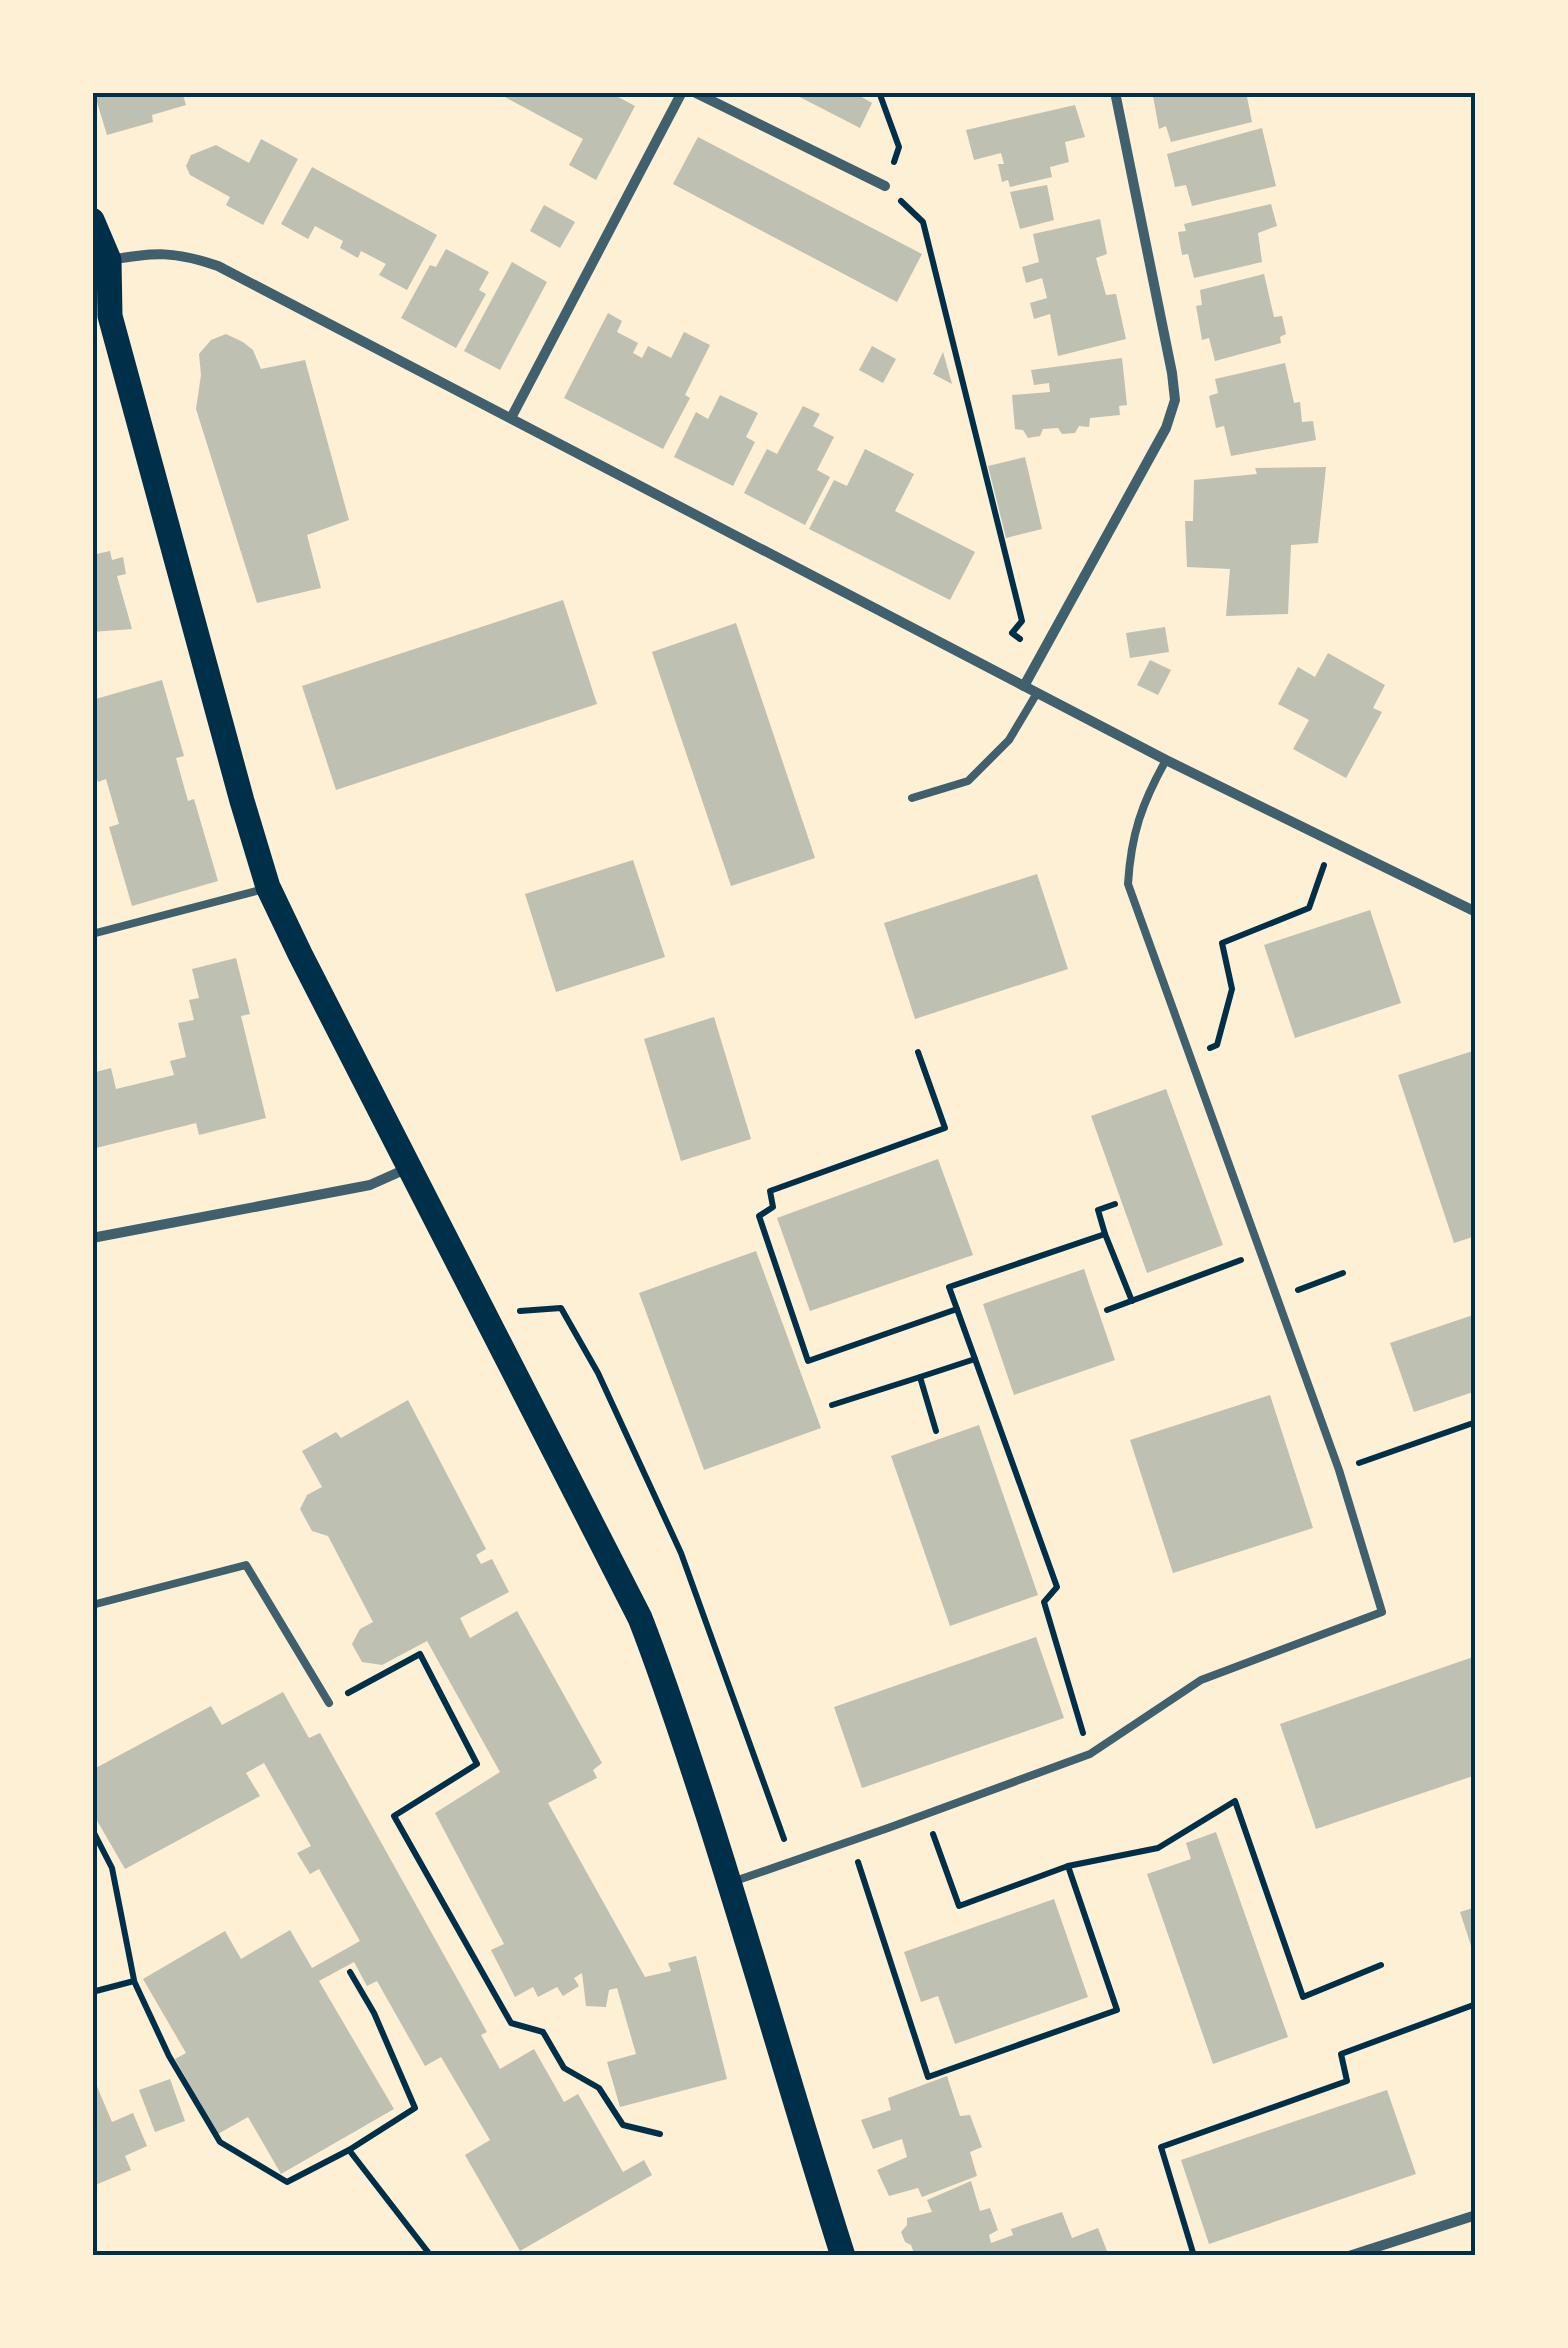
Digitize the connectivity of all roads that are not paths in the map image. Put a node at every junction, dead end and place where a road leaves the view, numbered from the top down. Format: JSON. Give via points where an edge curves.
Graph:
{"nodes":[{"id":1,"x":682,"y":92,"type":"edge"},
{"id":2,"x":694,"y":92,"type":"edge"},
{"id":3,"x":1115,"y":92,"type":"edge"},
{"id":4,"x":885,"y":186,"type":"road end"},
{"id":5,"x":92,"y":220,"type":"edge"},
{"id":6,"x":109,"y":260,"type":"junction"},
{"id":7,"x":510,"y":418,"type":"junction"},
{"id":8,"x":1024,"y":686,"type":"junction"},
{"id":9,"x":1037,"y":693,"type":"junction"},
{"id":10,"x":1166,"y":760,"type":"junction"},
{"id":11,"x":912,"y":798,"type":"dead end"},
{"id":12,"x":268,"y":888,"type":"junction"},
{"id":13,"x":1476,"y":912,"type":"edge"},
{"id":14,"x":92,"y":934,"type":"edge"},
{"id":15,"x":410,"y":1167,"type":"junction"},
{"id":16,"x":92,"y":1238,"type":"edge"},
{"id":17,"x":92,"y":1605,"type":"edge"},
{"id":18,"x":329,"y":1703,"type":"road end"},
{"id":19,"x":730,"y":1882,"type":"junction"},
{"id":20,"x":1476,"y":2215,"type":"edge"},
{"id":21,"x":842,"y":2256,"type":"edge"},
{"id":22,"x":1349,"y":2256,"type":"edge"}],
"edges":[{"from":1,"to":7,"type":"street"},
{"from":2,"to":4,"type":"street"},
{"from":3,"to":8,"type":"street","via":[[1175,400],[1166,428]]},
{"from":5,"to":6,"type":"main road"},
{"from":6,"to":7,"type":"street","via":[[156,252],[218,266]]},
{"from":6,"to":12,"type":"main road","via":[[110,316]]},
{"from":7,"to":8,"type":"street"},
{"from":8,"to":9,"type":"street"},
{"from":9,"to":10,"type":"street"},
{"from":9,"to":11,"type":"lane","via":[[1009,740],[968,781]]},
{"from":10,"to":13,"type":"street"},
{"from":10,"to":19,"type":"lane","via":[[1130,847],[1128,884],[1339,1470],[1382,1612],[1201,1680],[1090,1754]]},
{"from":12,"to":14,"type":"lane"},
{"from":12,"to":15,"type":"main road"},
{"from":15,"to":16,"type":"street","via":[[370,1185]]},
{"from":15,"to":19,"type":"main road","via":[[640,1618]]},
{"from":17,"to":18,"type":"lane","via":[[246,1565]]},
{"from":19,"to":21,"type":"main road"},
{"from":20,"to":22,"type":"street"}]}
